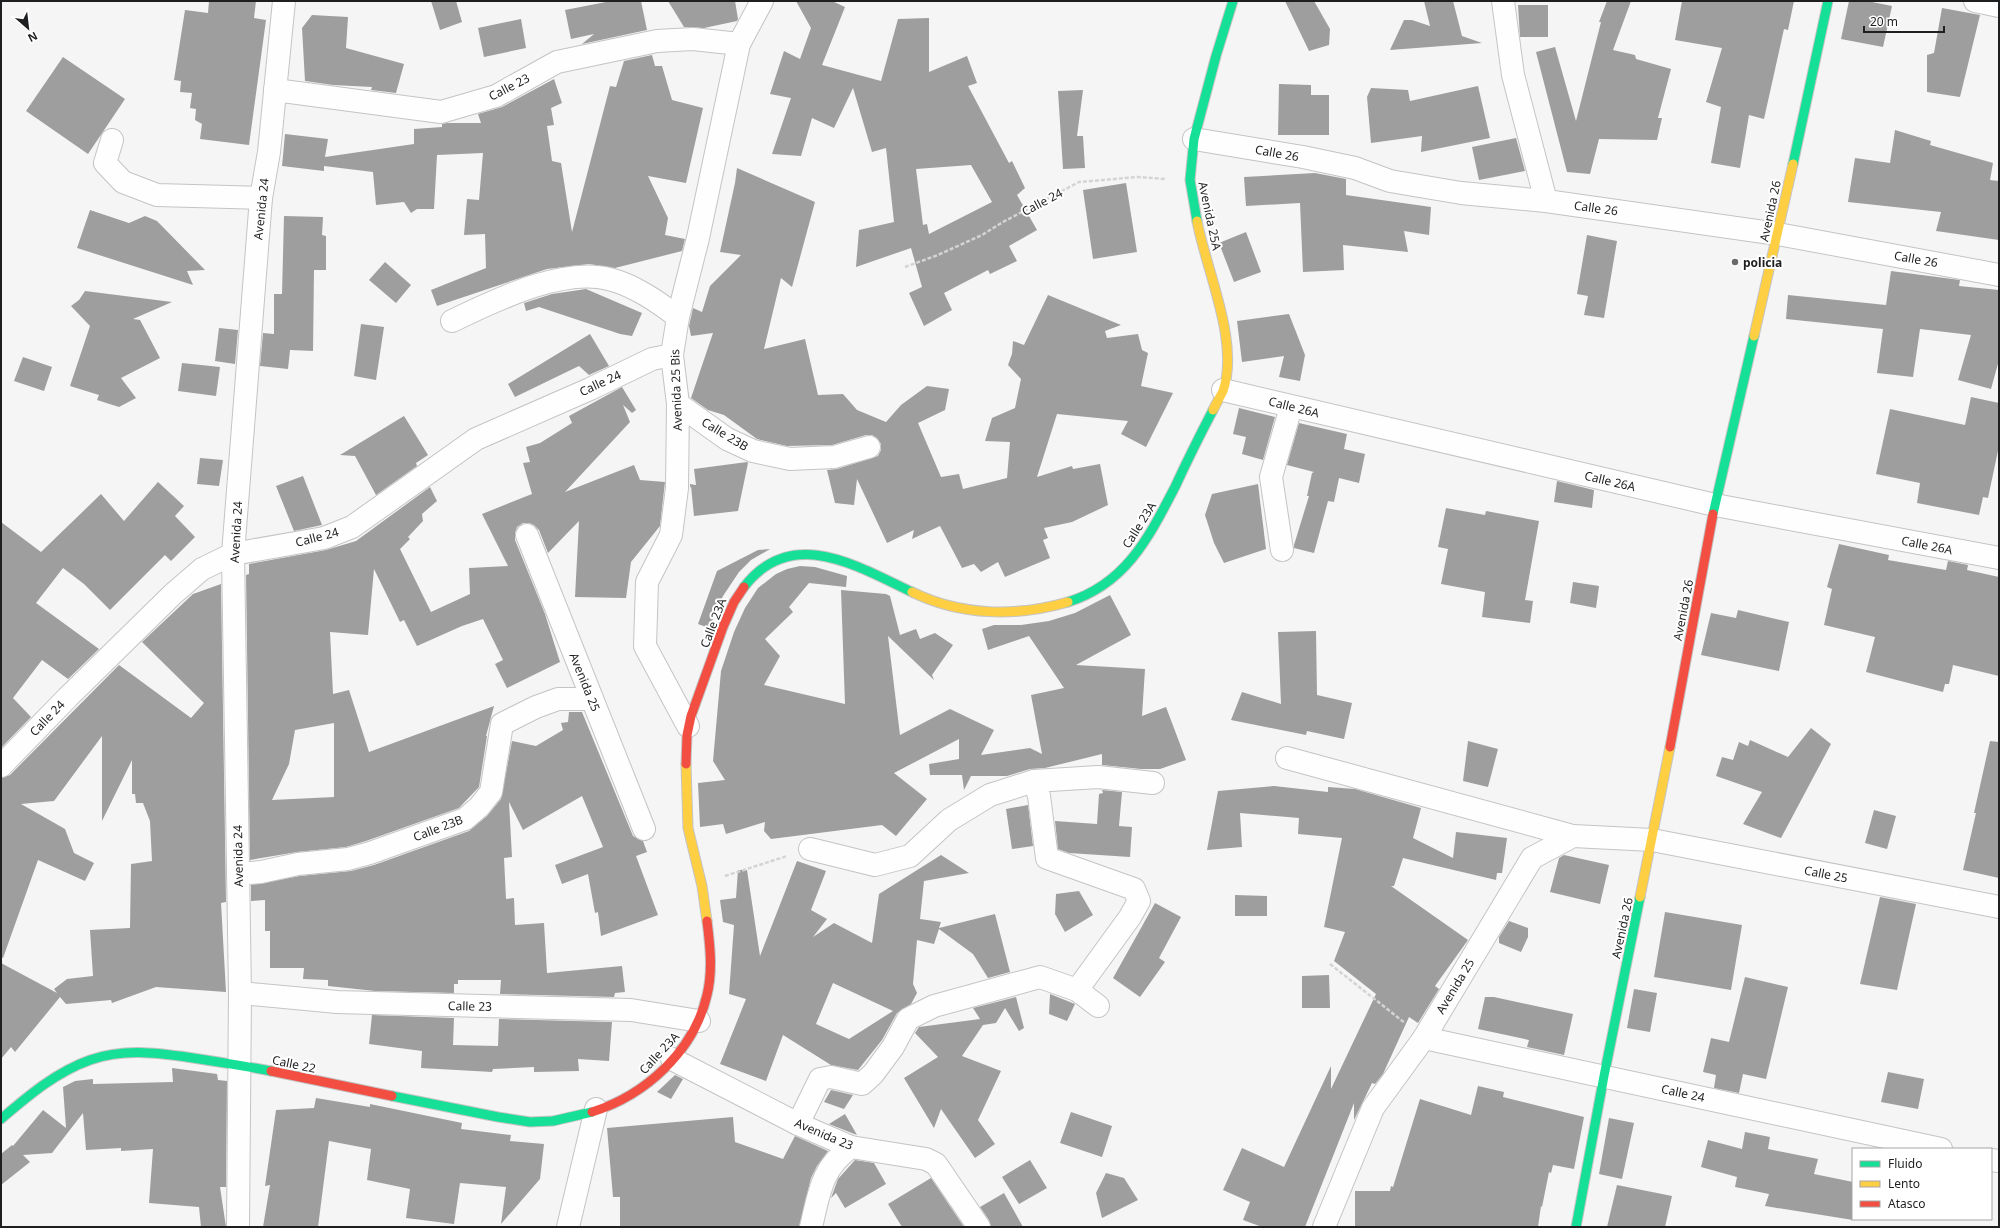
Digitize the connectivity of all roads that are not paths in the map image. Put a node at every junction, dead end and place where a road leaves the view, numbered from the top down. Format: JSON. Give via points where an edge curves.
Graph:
{"nodes":[{"id":1,"x":284,"y":1,"type":"edge"},
{"id":2,"x":762,"y":1,"type":"edge"},
{"id":3,"x":1233,"y":1,"type":"edge"},
{"id":4,"x":1503,"y":1,"type":"edge"},
{"id":5,"x":1828,"y":1,"type":"edge"},
{"id":6,"x":1975,"y":1,"type":"edge"},
{"id":7,"x":1999,"y":6,"type":"edge"},
{"id":8,"x":739,"y":44,"type":"junction"},
{"id":9,"x":275,"y":90,"type":"junction"},
{"id":10,"x":1194,"y":139,"type":"junction"},
{"id":11,"x":112,"y":140,"type":"dead end"},
{"id":12,"x":260,"y":198,"type":"junction"},
{"id":13,"x":1546,"y":201,"type":"junction"},
{"id":14,"x":1778,"y":234,"type":"junction"},
{"id":15,"x":1999,"y":275,"type":"edge"},
{"id":16,"x":678,"y":317,"type":"junction"},
{"id":17,"x":452,"y":321,"type":"dead end"},
{"id":18,"x":672,"y":355,"type":"junction"},
{"id":19,"x":1223,"y":390,"type":"junction"},
{"id":20,"x":678,"y":404,"type":"junction"},
{"id":21,"x":1291,"y":407,"type":"junction"},
{"id":22,"x":869,"y":447,"type":"dead end"},
{"id":23,"x":1715,"y":506,"type":"junction"},
{"id":24,"x":527,"y":535,"type":"dead end"},
{"id":25,"x":1282,"y":550,"type":"dead end"},
{"id":26,"x":233,"y":554,"type":"junction"},
{"id":27,"x":1999,"y":558,"type":"edge"},
{"id":28,"x":592,"y":699,"type":"junction"},
{"id":29,"x":688,"y":726,"type":"junction"},
{"id":30,"x":1287,"y":758,"type":"dead end"},
{"id":31,"x":1,"y":766,"type":"edge"},
{"id":32,"x":1034,"y":781,"type":"junction"},
{"id":33,"x":1153,"y":783,"type":"dead end"},
{"id":34,"x":644,"y":829,"type":"dead end"},
{"id":35,"x":1573,"y":836,"type":"junction"},
{"id":36,"x":1652,"y":840,"type":"junction"},
{"id":37,"x":810,"y":849,"type":"road end"},
{"id":38,"x":238,"y":874,"type":"junction"},
{"id":39,"x":1999,"y":907,"type":"edge"},
{"id":40,"x":1077,"y":990,"type":"junction"},
{"id":41,"x":240,"y":993,"type":"junction"},
{"id":42,"x":1098,"y":1006,"type":"dead end"},
{"id":43,"x":699,"y":1021,"type":"junction"},
{"id":44,"x":1424,"y":1038,"type":"junction"},
{"id":45,"x":672,"y":1060,"type":"junction"},
{"id":46,"x":240,"y":1065,"type":"junction"},
{"id":47,"x":1604,"y":1076,"type":"junction"},
{"id":48,"x":596,"y":1109,"type":"junction"},
{"id":49,"x":1,"y":1119,"type":"edge"},
{"id":50,"x":798,"y":1124,"type":"junction"},
{"id":51,"x":850,"y":1147,"type":"junction"},
{"id":52,"x":1936,"y":1148,"type":"edge"},
{"id":53,"x":238,"y":1227,"type":"edge"},
{"id":54,"x":568,"y":1227,"type":"edge"},
{"id":55,"x":811,"y":1227,"type":"edge"},
{"id":56,"x":979,"y":1227,"type":"edge"},
{"id":57,"x":1324,"y":1227,"type":"edge"},
{"id":58,"x":1576,"y":1227,"type":"edge"}],
"edges":[{"from":1,"to":9,"type":"street","name":"Avenida 24"},
{"from":2,"to":8,"type":"street"},
{"from":3,"to":10,"type":"main road","name":"Avenida 25A"},
{"from":4,"to":13,"type":"street","via":[[1513,75]]},
{"from":5,"to":14,"type":"main road","name":"Avenida 26"},
{"from":6,"to":7,"type":"street"},
{"from":8,"to":9,"type":"street","name":"Calle 23","via":[[693,39],[657,41],[557,62],[496,96],[441,112]]},
{"from":8,"to":16,"type":"street","name":"Avenida 25 Bis","via":[[698,238]]},
{"from":9,"to":12,"type":"street","name":"Avenida 24","via":[[269,152]]},
{"from":10,"to":13,"type":"street","name":"Calle 26","via":[[1303,157],[1354,168],[1390,181],[1440,190]]},
{"from":10,"to":19,"type":"main road","name":"Avenida 25A","via":[[1190,180],[1200,237],[1221,312],[1228,357]]},
{"from":11,"to":12,"type":"street","via":[[105,163],[123,182],[157,195]]},
{"from":12,"to":26,"type":"street","name":"Avenida 24"},
{"from":13,"to":14,"type":"street","name":"Calle 26"},
{"from":14,"to":15,"type":"street","name":"Calle 26"},
{"from":14,"to":23,"type":"main road","name":"Avenida 26"},
{"from":16,"to":17,"type":"street","via":[[650,297],[609,279],[581,276],[550,282],[499,298]]},
{"from":16,"to":18,"type":"street","name":"Avenida 25 Bis"},
{"from":18,"to":20,"type":"street","name":"Avenida 25 Bis"},
{"from":18,"to":26,"type":"street","name":"Calle 24","via":[[652,359],[476,439],[352,527],[324,538]]},
{"from":19,"to":21,"type":"street","name":"Calle 26A"},
{"from":19,"to":29,"type":"main road","name":"Calle 23A","via":[[1139,552],[1118,574],[1090,594],[1057,607],[1020,612],[978,613],[951,609],[837,559],[808,554],[782,558],[759,571],[743,586],[730,606]]},
{"from":20,"to":22,"type":"street","name":"Calle 23B","via":[[727,438],[753,451],[790,459],[834,457]]},
{"from":20,"to":29,"type":"street","name":"Avenida 25 Bis","via":[[677,488],[671,535],[647,582],[645,646]]},
{"from":21,"to":23,"type":"street","name":"Calle 26A"},
{"from":21,"to":25,"type":"street","via":[[1271,477]]},
{"from":23,"to":27,"type":"street","name":"Calle 26A"},
{"from":23,"to":36,"type":"main road","name":"Avenida 26"},
{"from":24,"to":28,"type":"street","name":"Avenida 25"},
{"from":26,"to":31,"type":"street","name":"Calle 24","via":[[202,569],[173,594]]},
{"from":26,"to":38,"type":"street","name":"Avenida 24"},
{"from":28,"to":34,"type":"street","name":"Avenida 25"},
{"from":28,"to":38,"type":"street","name":"Calle 23B","via":[[558,699],[502,724],[491,792],[465,819],[356,857]]},
{"from":29,"to":43,"type":"main road","name":"Calle 23A","via":[[686,783],[689,830],[702,883],[712,949],[711,975]]},
{"from":30,"to":35,"type":"street"},
{"from":32,"to":33,"type":"street","via":[[1098,777]]},
{"from":32,"to":37,"type":"street","via":[[990,795],[949,820],[910,856],[875,865]]},
{"from":32,"to":40,"type":"street","via":[[1039,796],[1047,858],[1134,889],[1139,901]]},
{"from":35,"to":36,"type":"street"},
{"from":35,"to":44,"type":"street","name":"Avenida 25","via":[[1532,858]]},
{"from":36,"to":39,"type":"street","name":"Calle 25"},
{"from":36,"to":47,"type":"main road","name":"Avenida 26"},
{"from":38,"to":41,"type":"street","name":"Avenida 24"},
{"from":40,"to":42,"type":"street"},
{"from":40,"to":50,"type":"street","via":[[1040,977],[934,1006],[908,1019],[893,1047],[873,1074],[862,1084],[831,1077],[820,1079]]},
{"from":41,"to":43,"type":"street","name":"Calle 23","via":[[337,1002],[631,1010]]},
{"from":41,"to":46,"type":"street","name":"Avenida 24"},
{"from":43,"to":45,"type":"main road","name":"Calle 23A","via":[[687,1042]]},
{"from":44,"to":47,"type":"street","name":"Calle 24"},
{"from":44,"to":57,"type":"street","name":"Avenida 25","via":[[1373,1108]]},
{"from":45,"to":48,"type":"main road","name":"Calle 23A","via":[[651,1081],[634,1093]]},
{"from":45,"to":50,"type":"street","name":"Avenida 23"},
{"from":46,"to":48,"type":"main road","name":"Calle 22","via":[[392,1098],[533,1123],[566,1120]]},
{"from":46,"to":49,"type":"main road","name":"Calle 22","via":[[126,1052],[79,1063],[41,1085]]},
{"from":46,"to":53,"type":"street"},
{"from":47,"to":52,"type":"street","name":"Calle 24"},
{"from":47,"to":58,"type":"main road","name":"Avenida 26"},
{"from":48,"to":54,"type":"street"},
{"from":50,"to":51,"type":"street","name":"Avenida 23"},
{"from":51,"to":55,"type":"street","via":[[838,1156],[822,1180]]},
{"from":51,"to":56,"type":"street","name":"Avenida 23","via":[[926,1159],[936,1164]]}]}
